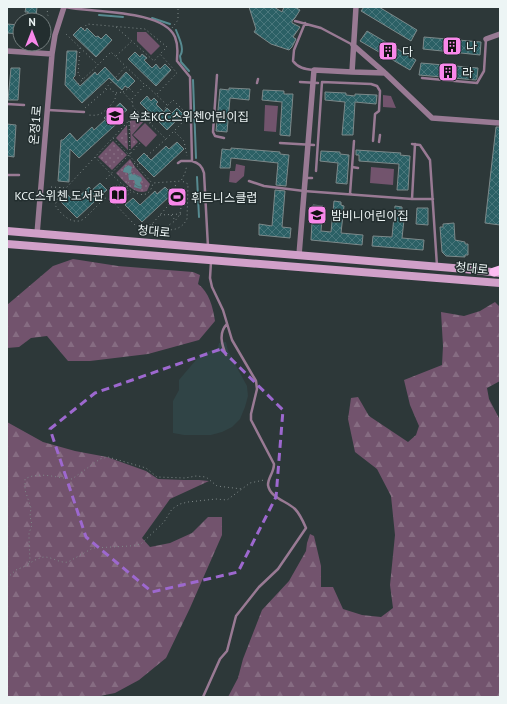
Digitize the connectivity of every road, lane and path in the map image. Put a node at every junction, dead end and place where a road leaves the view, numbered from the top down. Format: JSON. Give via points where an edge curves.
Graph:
{"nodes":[{"id":1,"x":64,"y":7,"type":"edge"},
{"id":2,"x":178,"y":7,"type":"edge"},
{"id":3,"x":356,"y":7,"type":"edge"},
{"id":4,"x":295,"y":21,"type":"dead end"},
{"id":5,"x":305,"y":23,"type":"junction"},
{"id":6,"x":116,"y":26,"type":"junction"},
{"id":7,"x":83,"y":29,"type":"dead end"},
{"id":8,"x":170,"y":30,"type":"junction"},
{"id":9,"x":66,"y":34,"type":"dead end"},
{"id":10,"x":500,"y":34,"type":"edge"},
{"id":11,"x":75,"y":37,"type":"dead end"},
{"id":12,"x":486,"y":39,"type":"joint"},
{"id":13,"x":72,"y":40,"type":"junction"},
{"id":14,"x":132,"y":41,"type":"junction"},
{"id":15,"x":353,"y":45,"type":"junction"},
{"id":16,"x":80,"y":47,"type":"junction"},
{"id":17,"x":7,"y":52,"type":"edge"},
{"id":18,"x":120,"y":52,"type":"junction"},
{"id":19,"x":52,"y":54,"type":"junction"},
{"id":20,"x":122,"y":54,"type":"dead end"},
{"id":21,"x":160,"y":54,"type":"junction"},
{"id":22,"x":116,"y":57,"type":"junction"},
{"id":23,"x":98,"y":65,"type":"junction"},
{"id":24,"x":126,"y":66,"type":"junction"},
{"id":25,"x":314,"y":70,"type":"junction"},
{"id":26,"x":352,"y":72,"type":"junction"},
{"id":27,"x":385,"y":73,"type":"junction"},
{"id":28,"x":217,"y":75,"type":"dead end"},
{"id":29,"x":422,"y":78,"type":"dead end"},
{"id":30,"x":83,"y":79,"type":"junction"},
{"id":31,"x":258,"y":79,"type":"dead end"},
{"id":32,"x":300,"y":82,"type":"dead end"},
{"id":33,"x":257,"y":83,"type":"dead end"},
{"id":34,"x":315,"y":83,"type":"junction"},
{"id":35,"x":78,"y":84,"type":"dead end"},
{"id":36,"x":145,"y":85,"type":"junction"},
{"id":37,"x":104,"y":90,"type":"junction"},
{"id":38,"x":123,"y":92,"type":"junction"},
{"id":39,"x":115,"y":93,"type":"junction"},
{"id":40,"x":136,"y":95,"type":"junction"},
{"id":41,"x":156,"y":95,"type":"junction"},
{"id":42,"x":132,"y":102,"type":"junction"},
{"id":43,"x":7,"y":104,"type":"edge"},
{"id":44,"x":24,"y":105,"type":"dead end"},
{"id":45,"x":168,"y":105,"type":"junction"},
{"id":46,"x":83,"y":108,"type":"dead end"},
{"id":47,"x":48,"y":110,"type":"junction"},
{"id":48,"x":138,"y":111,"type":"junction"},
{"id":49,"x":162,"y":111,"type":"dead end"},
{"id":50,"x":85,"y":113,"type":"joint"},
{"id":51,"x":155,"y":118,"type":"dead end"},
{"id":52,"x":129,"y":121,"type":"junction"},
{"id":53,"x":149,"y":122,"type":"junction"},
{"id":54,"x":500,"y":122,"type":"edge"},
{"id":55,"x":146,"y":124,"type":"dead end"},
{"id":56,"x":157,"y":130,"type":"junction"},
{"id":57,"x":174,"y":131,"type":"junction"},
{"id":58,"x":155,"y":132,"type":"dead end"},
{"id":59,"x":380,"y":135,"type":"dead end"},
{"id":60,"x":113,"y":138,"type":"junction"},
{"id":61,"x":224,"y":138,"type":"dead end"},
{"id":62,"x":166,"y":139,"type":"junction"},
{"id":63,"x":354,"y":141,"type":"dead end"},
{"id":64,"x":373,"y":141,"type":"dead end"},
{"id":65,"x":141,"y":142,"type":"dead end"},
{"id":66,"x":379,"y":142,"type":"dead end"},
{"id":67,"x":280,"y":143,"type":"dead end"},
{"id":68,"x":308,"y":144,"type":"junction"},
{"id":69,"x":412,"y":144,"type":"dead end"},
{"id":70,"x":416,"y":144,"type":"junction"},
{"id":71,"x":314,"y":145,"type":"dead end"},
{"id":72,"x":130,"y":154,"type":"junction"},
{"id":73,"x":148,"y":156,"type":"dead end"},
{"id":74,"x":95,"y":157,"type":"junction"},
{"id":75,"x":136,"y":161,"type":"junction"},
{"id":76,"x":187,"y":161,"type":"junction"},
{"id":77,"x":192,"y":161,"type":"junction"},
{"id":78,"x":140,"y":163,"type":"dead end"},
{"id":79,"x":178,"y":163,"type":"dead end"},
{"id":80,"x":138,"y":165,"type":"junction"},
{"id":81,"x":352,"y":167,"type":"junction"},
{"id":82,"x":358,"y":168,"type":"dead end"},
{"id":83,"x":316,"y":171,"type":"dead end"},
{"id":84,"x":112,"y":173,"type":"junction"},
{"id":85,"x":7,"y":175,"type":"edge"},
{"id":86,"x":19,"y":176,"type":"dead end"},
{"id":87,"x":305,"y":178,"type":"junction"},
{"id":88,"x":312,"y":178,"type":"dead end"},
{"id":89,"x":106,"y":180,"type":"dead end"},
{"id":90,"x":177,"y":181,"type":"junction"},
{"id":91,"x":181,"y":181,"type":"junction"},
{"id":92,"x":249,"y":181,"type":"dead end"},
{"id":93,"x":153,"y":183,"type":"junction"},
{"id":94,"x":51,"y":187,"type":"dead end"},
{"id":95,"x":60,"y":187,"type":"junction"},
{"id":96,"x":127,"y":188,"type":"junction"},
{"id":97,"x":129,"y":190,"type":"junction"},
{"id":98,"x":131,"y":191,"type":"junction"},
{"id":99,"x":304,"y":191,"type":"junction"},
{"id":100,"x":174,"y":194,"type":"dead end"},
{"id":101,"x":350,"y":194,"type":"junction"},
{"id":102,"x":412,"y":199,"type":"junction"},
{"id":103,"x":433,"y":199,"type":"junction"},
{"id":104,"x":170,"y":214,"type":"junction"},
{"id":105,"x":181,"y":214,"type":"junction"},
{"id":106,"x":159,"y":215,"type":"junction"},
{"id":107,"x":176,"y":220,"type":"junction"},
{"id":108,"x":152,"y":224,"type":"junction"},
{"id":109,"x":165,"y":230,"type":"junction"},
{"id":110,"x":7,"y":231,"type":"edge"},
{"id":111,"x":37,"y":234,"type":"junction"},
{"id":112,"x":9,"y":244,"type":"edge"},
{"id":113,"x":36,"y":246,"type":"junction"},
{"id":114,"x":208,"y":247,"type":"junction"},
{"id":115,"x":299,"y":255,"type":"junction"},
{"id":116,"x":211,"y":260,"type":"junction"},
{"id":117,"x":437,"y":266,"type":"junction"},
{"id":118,"x":298,"y":267,"type":"junction"},
{"id":119,"x":498,"y":272,"type":"edge"},
{"id":120,"x":437,"y":278,"type":"junction"},
{"id":121,"x":500,"y":283,"type":"edge"},
{"id":122,"x":227,"y":324,"type":"junction"},
{"id":123,"x":226,"y":355,"type":"dead end"},
{"id":124,"x":269,"y":479,"type":"junction"},
{"id":125,"x":242,"y":489,"type":"junction"},
{"id":126,"x":28,"y":565,"type":"junction"},
{"id":127,"x":7,"y":578,"type":"edge"},
{"id":128,"x":203,"y":697,"type":"edge"}],
"edges":[{"from":1,"to":8,"type":"lane","via":[[136,15]]},
{"from":1,"to":19,"type":"street","name":"온정1로"},
{"from":2,"to":8,"type":"path","via":[[178,20]]},
{"from":3,"to":15,"type":"street"},
{"from":4,"to":5,"type":"lane"},
{"from":5,"to":15,"type":"lane","via":[[321,28]]},
{"from":5,"to":25,"type":"lane","via":[[294,50],[293,62]]},
{"from":6,"to":7,"type":"path","via":[[87,24]]},
{"from":6,"to":14,"type":"path"},
{"from":6,"to":21,"type":"path","via":[[145,29],[167,47]]},
{"from":8,"to":77,"type":"lane","via":[[175,36],[178,48],[177,61],[190,77]]},
{"from":9,"to":13,"type":"path"},
{"from":10,"to":12,"type":"street"},
{"from":11,"to":13,"type":"path"},
{"from":12,"to":29,"type":"lane","via":[[484,71],[477,83]]},
{"from":13,"to":16,"type":"path"},
{"from":14,"to":18,"type":"path"},
{"from":14,"to":21,"type":"path","via":[[154,61]]},
{"from":15,"to":26,"type":"street"},
{"from":15,"to":27,"type":"street"},
{"from":16,"to":23,"type":"path"},
{"from":16,"to":30,"type":"path","via":[[78,74]]},
{"from":17,"to":19,"type":"street"},
{"from":18,"to":20,"type":"path"},
{"from":18,"to":22,"type":"path"},
{"from":19,"to":47,"type":"street","name":"온정1로"},
{"from":21,"to":41,"type":"path","via":[[177,73]]},
{"from":22,"to":23,"type":"path","via":[[111,52]]},
{"from":22,"to":24,"type":"path"},
{"from":23,"to":30,"type":"path"},
{"from":24,"to":36,"type":"path"},
{"from":24,"to":37,"type":"path"},
{"from":25,"to":26,"type":"street"},
{"from":25,"to":34,"type":"street"},
{"from":26,"to":27,"type":"street"},
{"from":27,"to":54,"type":"street","via":[[432,118]]},
{"from":28,"to":61,"type":"lane","via":[[213,134]]},
{"from":30,"to":35,"type":"path"},
{"from":31,"to":33,"type":"lane"},
{"from":32,"to":34,"type":"lane"},
{"from":34,"to":68,"type":"street"},
{"from":36,"to":40,"type":"path"},
{"from":36,"to":41,"type":"path"},
{"from":37,"to":39,"type":"path","via":[[109,88]]},
{"from":37,"to":46,"type":"path"},
{"from":38,"to":39,"type":"path"},
{"from":38,"to":40,"type":"path","via":[[129,88]]},
{"from":38,"to":42,"type":"path"},
{"from":39,"to":50,"type":"path","via":[[116,99],[102,113]]},
{"from":40,"to":42,"type":"path"},
{"from":41,"to":45,"type":"path"},
{"from":42,"to":48,"type":"path"},
{"from":43,"to":44,"type":"lane"},
{"from":45,"to":49,"type":"path"},
{"from":45,"to":57,"type":"path","via":[[173,100],[184,112],[183,122]]},
{"from":47,"to":50,"type":"lane"},
{"from":47,"to":111,"type":"street","name":"온정1로"},
{"from":48,"to":52,"type":"path"},
{"from":48,"to":53,"type":"path"},
{"from":51,"to":53,"type":"path"},
{"from":52,"to":60,"type":"path"},
{"from":52,"to":72,"type":"path"},
{"from":53,"to":55,"type":"path"},
{"from":53,"to":56,"type":"path"},
{"from":56,"to":58,"type":"path"},
{"from":56,"to":62,"type":"path"},
{"from":57,"to":62,"type":"path"},
{"from":57,"to":76,"type":"path","via":[[184,141]]},
{"from":59,"to":66,"type":"lane"},
{"from":60,"to":72,"type":"path"},
{"from":60,"to":74,"type":"path"},
{"from":62,"to":73,"type":"path"},
{"from":63,"to":81,"type":"lane"},
{"from":64,"to":83,"type":"lane","via":[[375,114],[379,111],[380,91],[377,86],[322,82]]},
{"from":65,"to":72,"type":"path"},
{"from":67,"to":68,"type":"lane"},
{"from":68,"to":71,"type":"lane"},
{"from":68,"to":87,"type":"street"},
{"from":69,"to":70,"type":"lane"},
{"from":70,"to":102,"type":"lane"},
{"from":70,"to":103,"type":"lane","via":[[420,145],[430,160]]},
{"from":72,"to":75,"type":"path"},
{"from":72,"to":84,"type":"path"},
{"from":74,"to":84,"type":"path"},
{"from":74,"to":95,"type":"path","via":[[66,188]]},
{"from":75,"to":80,"type":"path"},
{"from":75,"to":96,"type":"path"},
{"from":76,"to":77,"type":"lane"},
{"from":76,"to":79,"type":"lane"},
{"from":76,"to":91,"type":"path"},
{"from":77,"to":114,"type":"lane","via":[[202,166],[204,173]]},
{"from":78,"to":80,"type":"path"},
{"from":80,"to":93,"type":"path"},
{"from":81,"to":82,"type":"lane"},
{"from":81,"to":101,"type":"lane"},
{"from":84,"to":89,"type":"path"},
{"from":84,"to":96,"type":"path"},
{"from":85,"to":86,"type":"lane"},
{"from":87,"to":88,"type":"lane"},
{"from":87,"to":99,"type":"street"},
{"from":90,"to":91,"type":"path"},
{"from":90,"to":93,"type":"path"},
{"from":90,"to":100,"type":"path"},
{"from":91,"to":109,"type":"path","via":[[188,184],[187,219],[181,228]]},
{"from":92,"to":99,"type":"lane","via":[[264,186]]},
{"from":93,"to":98,"type":"path","via":[[151,190],[144,195]]},
{"from":94,"to":95,"type":"path"},
{"from":95,"to":108,"type":"path","via":[[55,205],[71,221],[82,221],[105,198],[111,200],[135,225]]},
{"from":96,"to":97,"type":"path"},
{"from":97,"to":98,"type":"path"},
{"from":97,"to":98,"type":"path","via":[[126,192],[118,184],[115,187],[125,197]]},
{"from":99,"to":101,"type":"lane"},
{"from":99,"to":115,"type":"street"},
{"from":101,"to":102,"type":"lane"},
{"from":102,"to":103,"type":"lane"},
{"from":103,"to":117,"type":"lane"},
{"from":104,"to":105,"type":"path"},
{"from":104,"to":106,"type":"path"},
{"from":104,"to":107,"type":"path"},
{"from":105,"to":106,"type":"path","via":[[181,199],[174,199]]},
{"from":105,"to":107,"type":"path"},
{"from":106,"to":108,"type":"path"},
{"from":107,"to":109,"type":"path"},
{"from":108,"to":109,"type":"path"},
{"from":110,"to":111,"type":"street","name":"청대로"},
{"from":111,"to":113,"type":"street","name":"온정1로"},
{"from":111,"to":114,"type":"street","name":"청대로"},
{"from":112,"to":113,"type":"street","name":"청대로"},
{"from":113,"to":116,"type":"street","name":"청대로"},
{"from":114,"to":115,"type":"street","name":"청대로"},
{"from":115,"to":117,"type":"street","name":"청대로"},
{"from":115,"to":118,"type":"street"},
{"from":116,"to":118,"type":"street","name":"청대로"},
{"from":116,"to":122,"type":"lane","via":[[212,287]]},
{"from":117,"to":119,"type":"street","name":"청대로"},
{"from":117,"to":120,"type":"street"},
{"from":118,"to":120,"type":"street","name":"청대로"},
{"from":120,"to":121,"type":"street","name":"청대로"},
{"from":122,"to":123,"type":"lane","via":[[221,334]]},
{"from":122,"to":124,"type":"lane","via":[[232,340],[256,381],[258,389],[251,420],[274,464]]},
{"from":124,"to":125,"type":"path","via":[[254,481]]},
{"from":124,"to":128,"type":"lane","via":[[270,492],[297,510],[306,528],[278,569],[259,587],[236,616],[226,651]]},
{"from":125,"to":126,"type":"path","via":[[226,500],[188,502],[175,506],[164,522],[141,544],[93,548],[64,563],[41,557]]},
{"from":125,"to":126,"type":"path","via":[[217,486],[206,477],[157,477],[146,468],[108,457],[100,459],[72,479],[33,476],[25,480],[24,485],[31,508],[32,525],[29,533]]},
{"from":126,"to":127,"type":"path","via":[[16,570]]}]}
